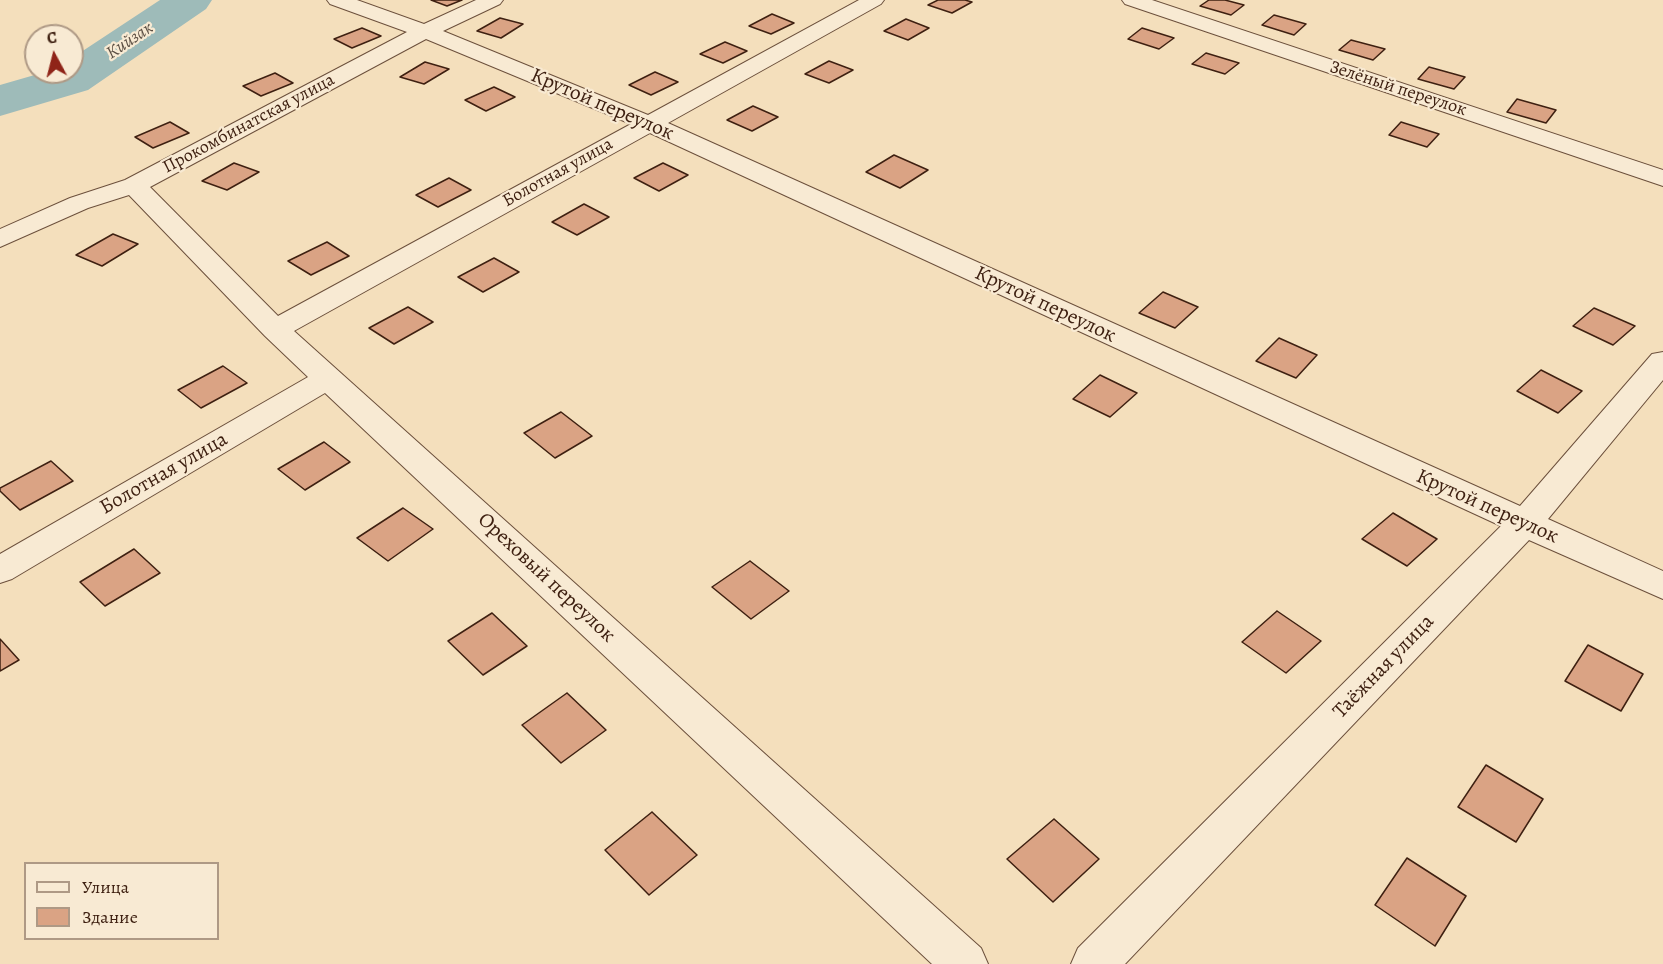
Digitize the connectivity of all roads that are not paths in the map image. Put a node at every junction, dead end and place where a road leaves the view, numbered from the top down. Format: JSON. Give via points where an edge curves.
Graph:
{"nodes":[{"id":1,"x":337,"y":0,"type":"edge"},
{"id":2,"x":493,"y":0,"type":"edge"},
{"id":3,"x":874,"y":0,"type":"edge"},
{"id":4,"x":1132,"y":0,"type":"edge"},
{"id":5,"x":425,"y":31,"type":"junction"},
{"id":6,"x":648,"y":123,"type":"junction"},
{"id":7,"x":1663,"y":177,"type":"edge"},
{"id":8,"x":134,"y":185,"type":"junction"},
{"id":9,"x":0,"y":239,"type":"edge"},
{"id":10,"x":274,"y":330,"type":"junction"},
{"id":11,"x":1663,"y":361,"type":"edge"},
{"id":12,"x":328,"y":378,"type":"junction"},
{"id":13,"x":1524,"y":524,"type":"junction"},
{"id":14,"x":0,"y":570,"type":"edge"},
{"id":15,"x":1663,"y":586,"type":"edge"},
{"id":16,"x":964,"y":964,"type":"edge"},
{"id":17,"x":1094,"y":964,"type":"edge"}],
"edges":[{"from":1,"to":5,"type":"street","name":"Крутой переулок"},
{"from":2,"to":5,"type":"street","name":"Прокомбинатская улица"},
{"from":3,"to":6,"type":"street","name":"Болотная улица"},
{"from":4,"to":7,"type":"street","name":"Зелёный переулок"},
{"from":5,"to":6,"type":"street","name":"Крутой переулок"},
{"from":5,"to":8,"type":"street","name":"Прокомбинатская улица"},
{"from":6,"to":10,"type":"street","name":"Болотная улица"},
{"from":6,"to":13,"type":"street","name":"Крутой переулок"},
{"from":8,"to":9,"type":"street","name":"Прокомбинатская улица","via":[[79,203]]},
{"from":8,"to":10,"type":"street","name":"Ореховый переулок"},
{"from":10,"to":12,"type":"street","name":"Ореховый переулок"},
{"from":11,"to":13,"type":"street","name":"Таёжная улица"},
{"from":12,"to":14,"type":"street","name":"Болотная улица"},
{"from":12,"to":16,"type":"street","name":"Ореховый переулок"},
{"from":13,"to":15,"type":"street","name":"Крутой переулок"},
{"from":13,"to":17,"type":"street","name":"Таёжная улица"}]}
